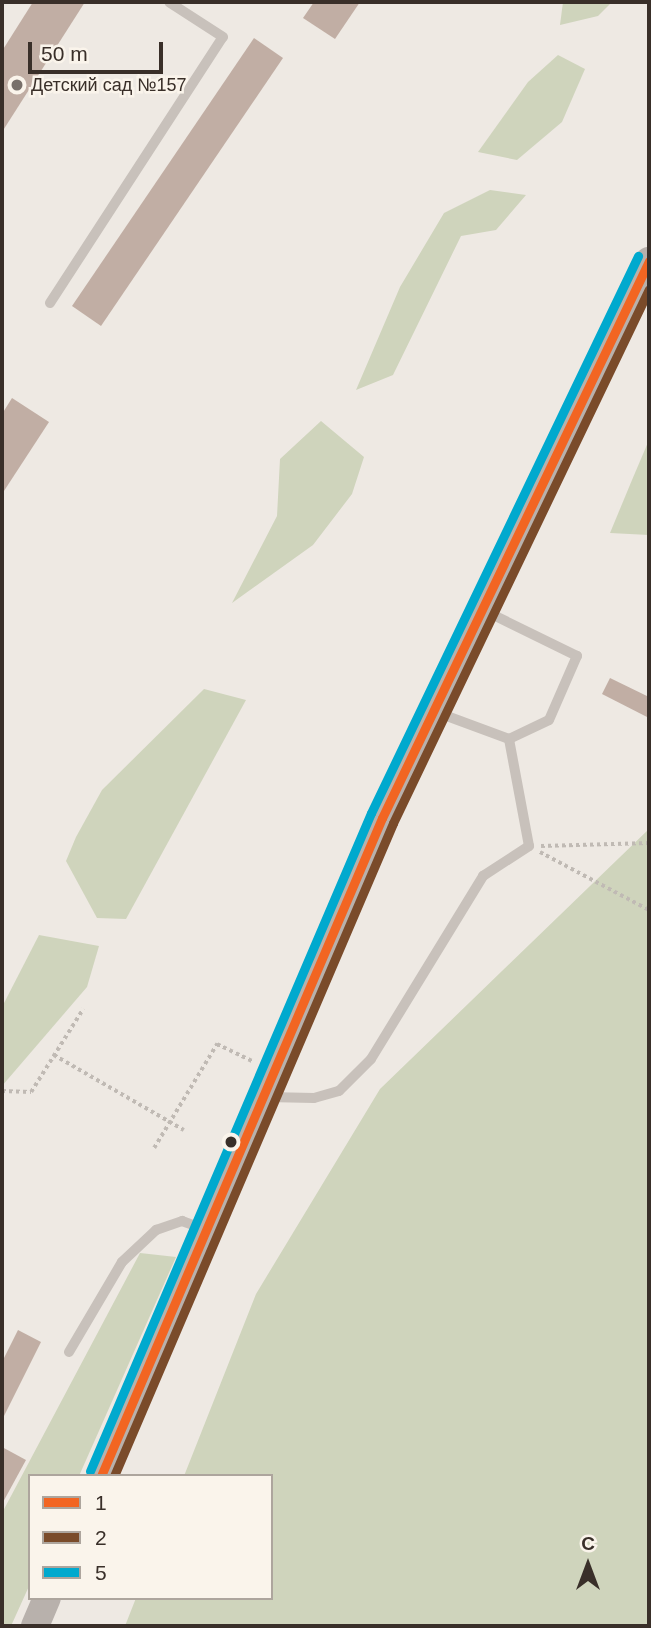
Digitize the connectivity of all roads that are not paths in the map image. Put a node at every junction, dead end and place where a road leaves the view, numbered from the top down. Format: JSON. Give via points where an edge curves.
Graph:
{"nodes":[{"id":1,"x":169,"y":2,"type":"edge"},
{"id":2,"x":649,"y":261,"type":"edge"},
{"id":3,"x":50,"y":303,"type":"dead end"},
{"id":4,"x":478,"y":608,"type":"junction"},
{"id":5,"x":432,"y":711,"type":"junction"},
{"id":6,"x":509,"y":739,"type":"junction"},
{"id":7,"x":263,"y":1097,"type":"junction"},
{"id":8,"x":210,"y":1231,"type":"junction"},
{"id":9,"x":69,"y":1352,"type":"dead end"},
{"id":10,"x":102,"y":1474,"type":"edge"},
{"id":11,"x":46,"y":1600,"type":"edge"},
{"id":12,"x":34,"y":1626,"type":"edge"}],
"edges":[{"from":1,"to":3,"type":"lane","via":[[223,37]]},
{"from":2,"to":4,"type":"main road"},
{"from":4,"to":5,"type":"main road"},
{"from":4,"to":6,"type":"lane","via":[[577,656],[549,720]]},
{"from":5,"to":6,"type":"lane"},
{"from":5,"to":7,"type":"main road"},
{"from":6,"to":7,"type":"lane","via":[[529,846],[483,876],[371,1059],[339,1091],[314,1098]]},
{"from":7,"to":8,"type":"main road"},
{"from":8,"to":9,"type":"lane","via":[[182,1221],[156,1230],[122,1262]]},
{"from":8,"to":10,"type":"main road"},
{"from":11,"to":12,"type":"main road"}]}
